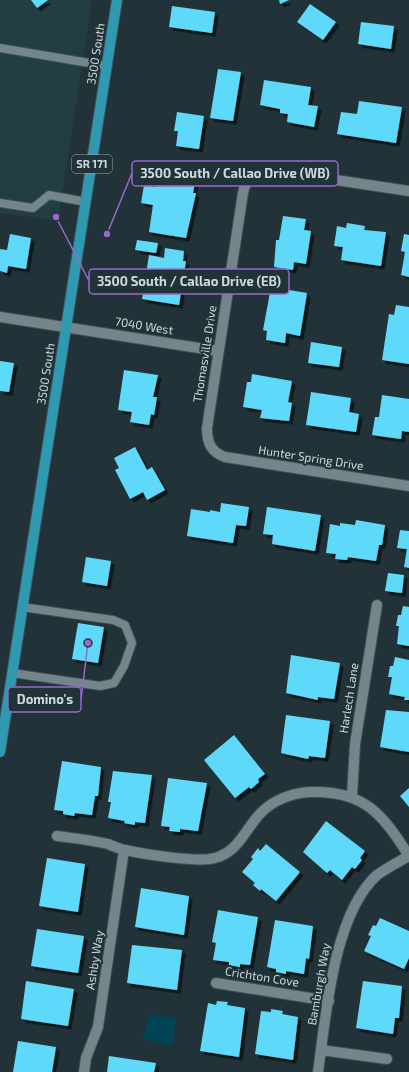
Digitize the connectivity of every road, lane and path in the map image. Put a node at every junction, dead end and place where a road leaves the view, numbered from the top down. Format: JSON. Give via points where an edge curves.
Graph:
{"nodes":[{"id":1,"x":117,"y":0,"type":"edge"},
{"id":2,"x":0,"y":48,"type":"edge"},
{"id":3,"x":107,"y":66,"type":"junction"},
{"id":4,"x":409,"y":191,"type":"edge"},
{"id":5,"x":86,"y":202,"type":"junction"},
{"id":6,"x":0,"y":203,"type":"edge"},
{"id":7,"x":0,"y":317,"type":"edge"},
{"id":8,"x":66,"y":328,"type":"junction"},
{"id":9,"x":218,"y":351,"type":"junction"},
{"id":10,"x":211,"y":448,"type":"joint"},
{"id":11,"x":409,"y":486,"type":"edge"},
{"id":12,"x":377,"y":605,"type":"dead end"},
{"id":13,"x":22,"y":607,"type":"junction"},
{"id":14,"x":12,"y":673,"type":"junction"},
{"id":15,"x":0,"y":752,"type":"edge"},
{"id":16,"x":352,"y":796,"type":"junction"},
{"id":17,"x":57,"y":836,"type":"dead end"},
{"id":18,"x":124,"y":850,"type":"junction"},
{"id":19,"x":409,"y":856,"type":"edge"},
{"id":20,"x":216,"y":983,"type":"dead end"},
{"id":21,"x":329,"y":1000,"type":"junction"},
{"id":22,"x":321,"y":1050,"type":"junction"},
{"id":23,"x":387,"y":1059,"type":"dead end"},
{"id":24,"x":84,"y":1072,"type":"edge"},
{"id":25,"x":318,"y":1072,"type":"edge"}],
"edges":[{"from":1,"to":3,"type":"main road","name":"3500 South","number":"SR 171"},
{"from":2,"to":3,"type":"lane"},
{"from":3,"to":5,"type":"main road","name":"3500 South","number":"SR 171"},
{"from":4,"to":9,"type":"street","name":"Thomasville Drive","via":[[270,170],[255,173],[246,181],[244,187]]},
{"from":5,"to":6,"type":"lane","via":[[49,196],[33,208]]},
{"from":5,"to":8,"type":"main road","name":"3500 South","number":"SR 171"},
{"from":7,"to":8,"type":"street","name":"7040 West"},
{"from":8,"to":9,"type":"street","name":"7040 West"},
{"from":8,"to":13,"type":"main road","name":"3500 South","number":"SR 171"},
{"from":9,"to":10,"type":"street","name":"Thomasville Drive","via":[[207,428]]},
{"from":10,"to":11,"type":"street","name":"Hunter Spring Drive","via":[[220,455],[231,458]]},
{"from":12,"to":16,"type":"street","name":"Harlech Lane","via":[[354,753]]},
{"from":13,"to":14,"type":"main road","name":"3500 South","number":"SR 171"},
{"from":13,"to":14,"type":"lane","via":[[113,620],[125,625],[132,643],[124,666],[114,683],[100,686]]},
{"from":14,"to":15,"type":"main road","name":"3500 South","number":"SR 171"},
{"from":16,"to":18,"type":"street","via":[[321,792],[298,793],[285,797],[265,809],[256,818],[237,846],[215,858],[196,860]]},
{"from":16,"to":19,"type":"street","via":[[380,816]]},
{"from":17,"to":18,"type":"street","via":[[108,844]]},
{"from":18,"to":24,"type":"street","name":"Ashby Way","via":[[98,1027],[86,1058]]},
{"from":19,"to":21,"type":"street","name":"Bamburgh Way","via":[[378,875],[357,903],[342,936]]},
{"from":20,"to":21,"type":"street","name":"Crichton Cove"},
{"from":21,"to":22,"type":"street","name":"Bamburgh Way"},
{"from":22,"to":23,"type":"street"},
{"from":22,"to":25,"type":"street","name":"Bamburgh Way"}]}
